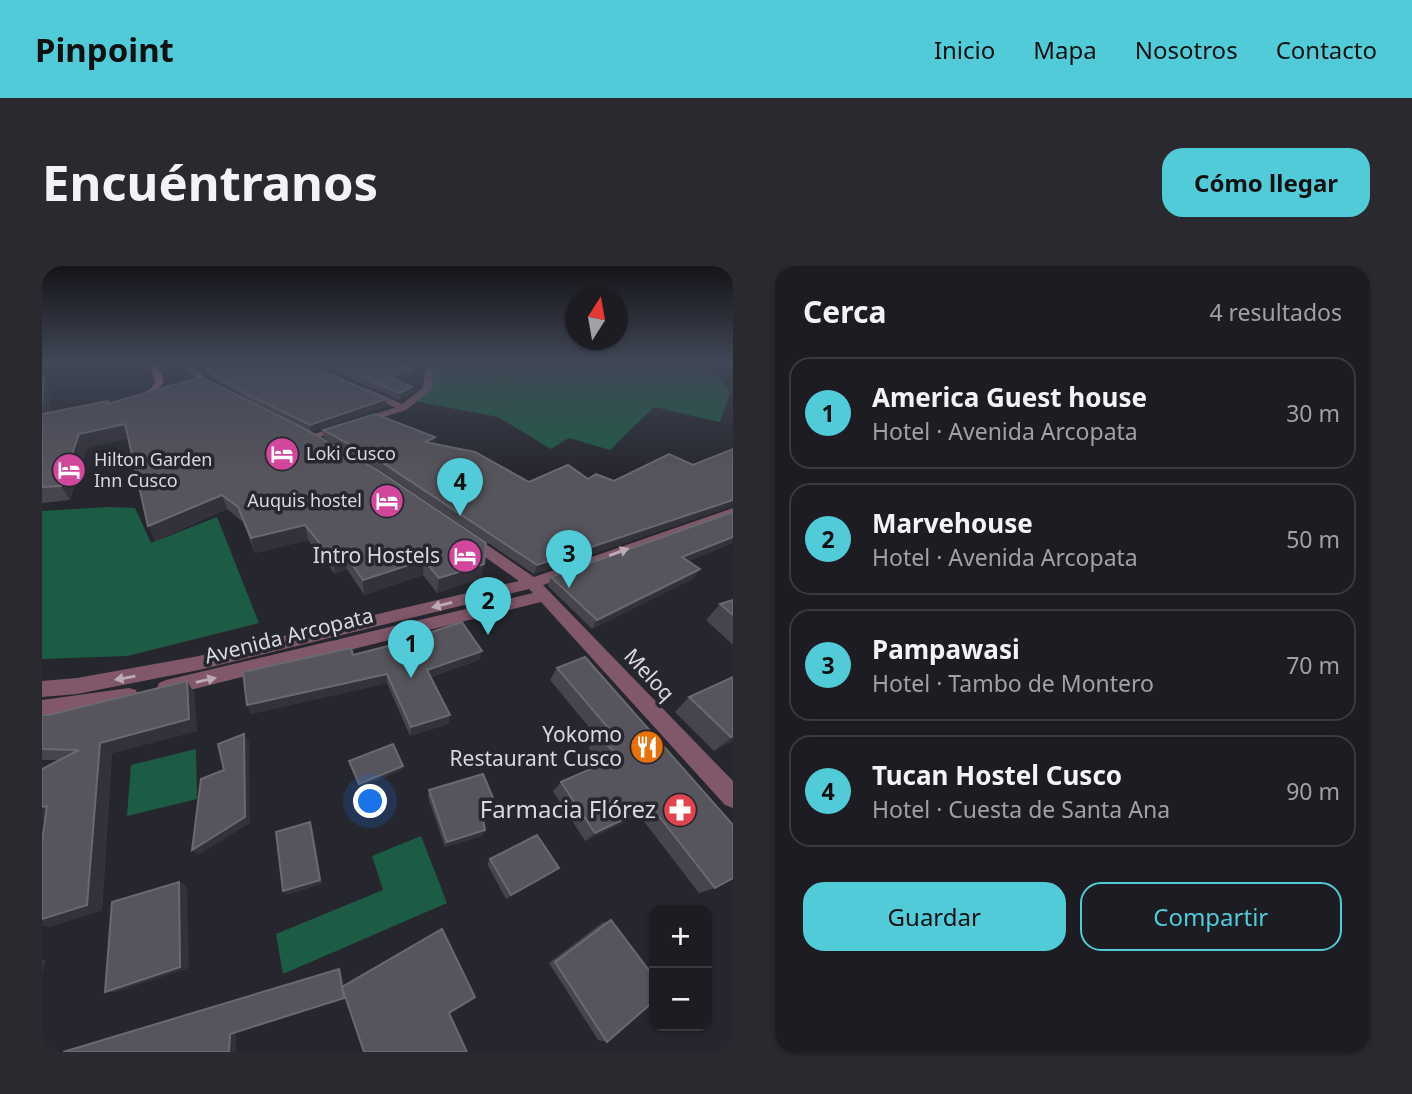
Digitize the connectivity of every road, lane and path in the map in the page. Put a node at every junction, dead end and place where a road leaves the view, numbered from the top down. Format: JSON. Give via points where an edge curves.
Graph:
{"nodes":[{"id":1,"x":135,"y":400,"type":"edge"},
{"id":2,"x":385,"y":400,"type":"edge"},
{"id":3,"x":414,"y":400,"type":"edge"},
{"id":4,"x":126,"y":403,"type":"edge"},
{"id":5,"x":403,"y":408,"type":"junction"},
{"id":6,"x":298,"y":431,"type":"edge"},
{"id":7,"x":310,"y":437,"type":"junction"},
{"id":8,"x":320,"y":443,"type":"edge"},
{"id":9,"x":733,"y":512,"type":"edge"},
{"id":10,"x":453,"y":527,"type":"edge"},
{"id":11,"x":538,"y":590,"type":"junction"},
{"id":12,"x":42,"y":689,"type":"edge"},
{"id":13,"x":42,"y":708,"type":"edge"},
{"id":14,"x":733,"y":797,"type":"edge"}],
"edges":[{"from":1,"to":4,"type":"main road"},
{"from":2,"to":5,"type":"street"},
{"from":3,"to":5,"type":"street"},
{"from":5,"to":7,"type":"lane"},
{"from":6,"to":7,"type":"street"},
{"from":7,"to":8,"type":"street"},
{"from":11,"to":9,"type":"street","one_way":true},
{"from":10,"to":11,"type":"street","name":"Meloq"},
{"from":11,"to":12,"type":"street","name":"Avenida Arcopata","one_way":true,"via":[[199,663]]},
{"from":13,"to":11,"type":"street","name":"Avenida Arcopata","one_way":true,"via":[[195,682]]},
{"from":11,"to":14,"type":"street","name":"Meloq"}]}
